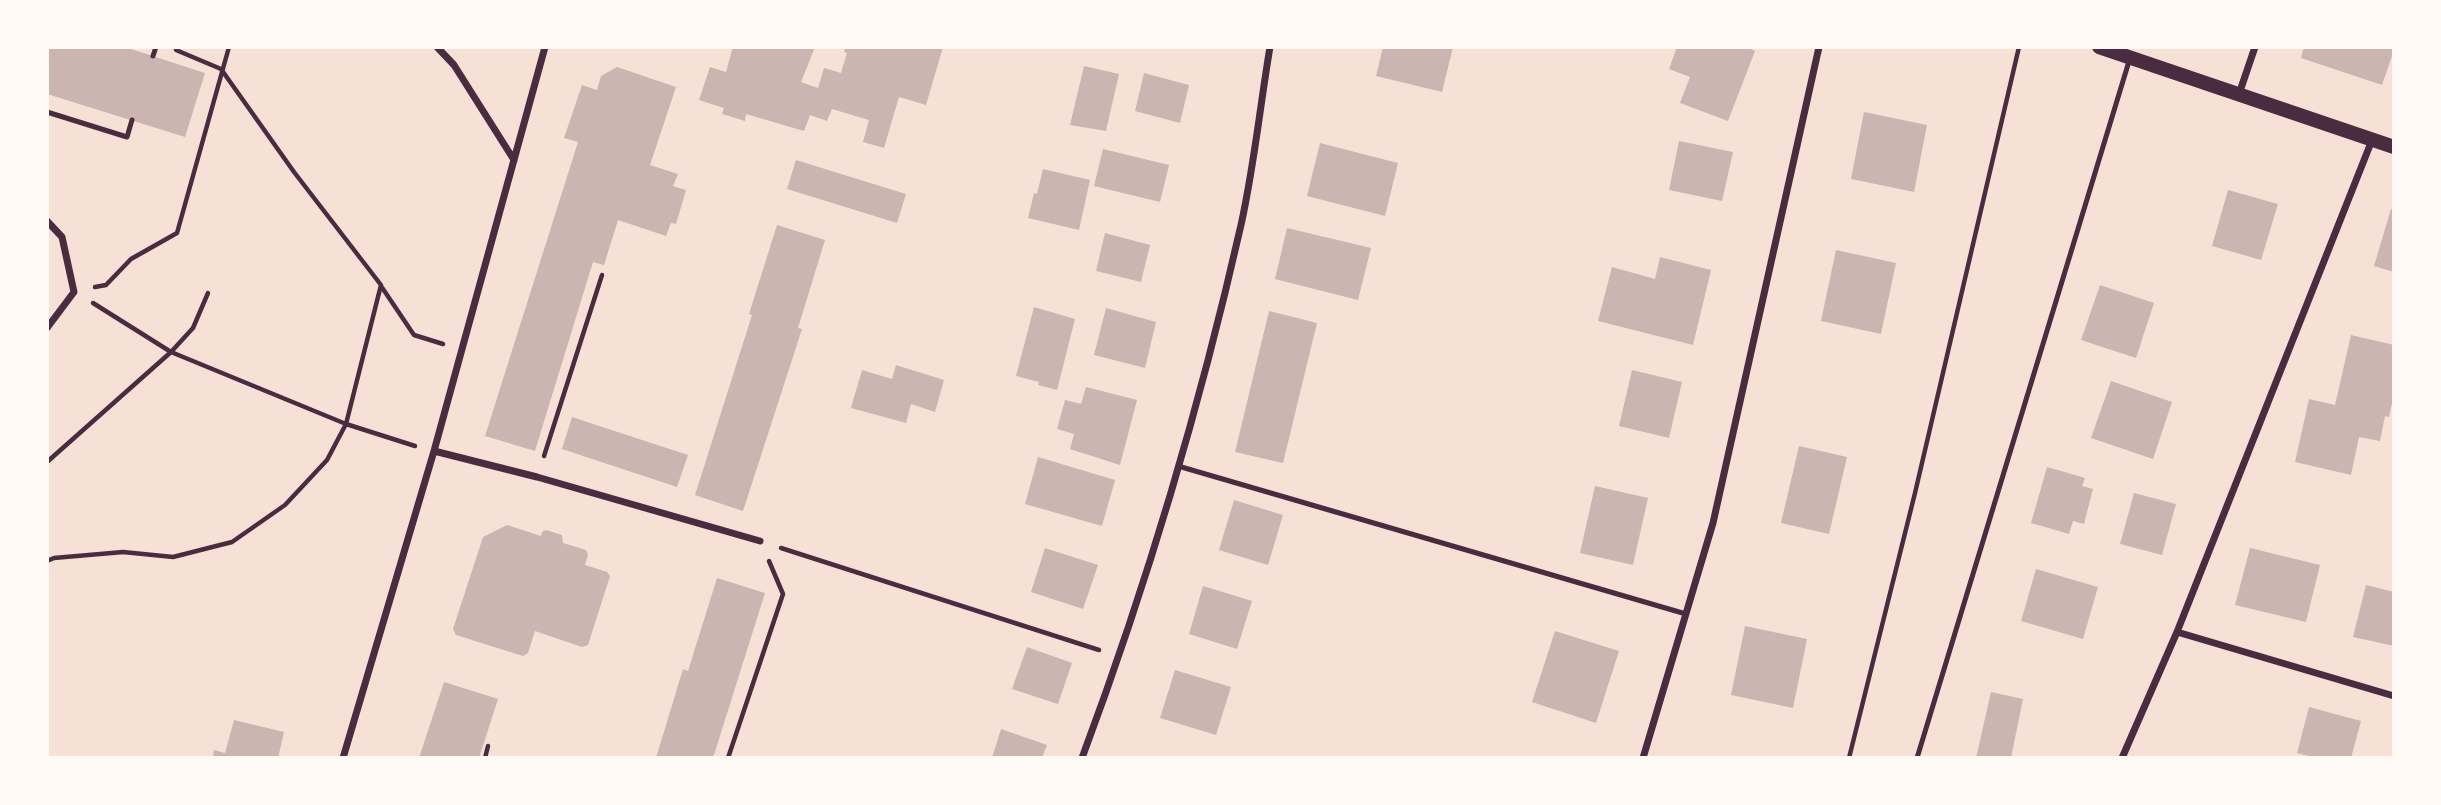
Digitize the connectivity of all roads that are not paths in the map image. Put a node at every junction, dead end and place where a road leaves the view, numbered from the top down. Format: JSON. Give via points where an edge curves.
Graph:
{"nodes":[{"id":1,"x":156,"y":47,"type":"edge"},
{"id":2,"x":437,"y":47,"type":"edge"},
{"id":3,"x":545,"y":47,"type":"edge"},
{"id":4,"x":1270,"y":47,"type":"edge"},
{"id":5,"x":1819,"y":47,"type":"edge"},
{"id":6,"x":2099,"y":47,"type":"edge"},
{"id":7,"x":2255,"y":47,"type":"edge"},
{"id":8,"x":153,"y":56,"type":"dead end"},
{"id":9,"x":2130,"y":58,"type":"junction"},
{"id":10,"x":2239,"y":94,"type":"junction"},
{"id":11,"x":47,"y":112,"type":"edge"},
{"id":12,"x":132,"y":120,"type":"dead end"},
{"id":13,"x":2372,"y":140,"type":"junction"},
{"id":14,"x":2394,"y":147,"type":"edge"},
{"id":15,"x":514,"y":160,"type":"junction"},
{"id":16,"x":47,"y":221,"type":"edge"},
{"id":17,"x":47,"y":328,"type":"edge"},
{"id":18,"x":433,"y":451,"type":"junction"},
{"id":19,"x":1178,"y":466,"type":"junction"},
{"id":20,"x":760,"y":541,"type":"road end"},
{"id":21,"x":1686,"y":614,"type":"junction"},
{"id":22,"x":2177,"y":632,"type":"junction"},
{"id":23,"x":2394,"y":696,"type":"edge"},
{"id":24,"x":344,"y":758,"type":"edge"},
{"id":25,"x":1082,"y":758,"type":"edge"},
{"id":26,"x":1643,"y":758,"type":"edge"},
{"id":27,"x":1917,"y":758,"type":"edge"},
{"id":28,"x":2122,"y":758,"type":"edge"}],
"edges":[{"from":1,"to":8,"type":"lane"},
{"from":2,"to":15,"type":"street","via":[[454,65]]},
{"from":3,"to":15,"type":"street"},
{"from":4,"to":19,"type":"street","via":[[1241,222]]},
{"from":5,"to":21,"type":"street","via":[[1713,523]]},
{"from":6,"to":9,"type":"main road"},
{"from":7,"to":10,"type":"street"},
{"from":9,"to":10,"type":"main road"},
{"from":9,"to":27,"type":"lane"},
{"from":10,"to":13,"type":"main road"},
{"from":11,"to":12,"type":"lane","via":[[127,137]]},
{"from":13,"to":14,"type":"main road"},
{"from":13,"to":22,"type":"street"},
{"from":15,"to":18,"type":"street"},
{"from":16,"to":17,"type":"street","via":[[62,237],[74,292]]},
{"from":18,"to":20,"type":"street"},
{"from":18,"to":24,"type":"street"},
{"from":19,"to":21,"type":"lane"},
{"from":19,"to":25,"type":"street","via":[[1120,657]]},
{"from":21,"to":26,"type":"street"},
{"from":22,"to":23,"type":"street"},
{"from":22,"to":28,"type":"street"}]}
